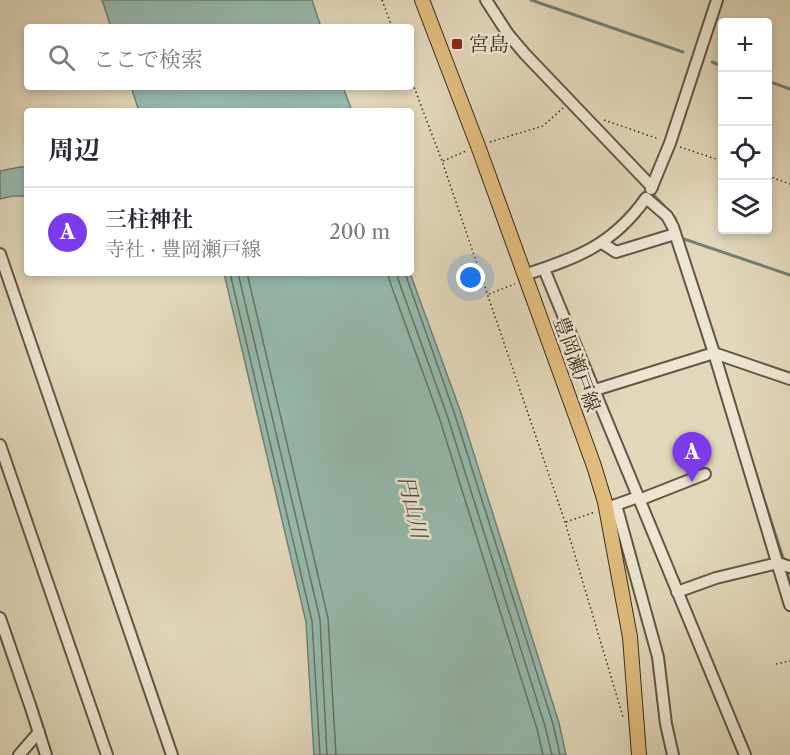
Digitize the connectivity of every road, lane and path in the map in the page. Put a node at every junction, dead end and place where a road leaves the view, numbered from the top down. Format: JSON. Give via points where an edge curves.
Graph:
{"nodes":[{"id":1,"x":382,"y":0,"type":"edge"},
{"id":2,"x":422,"y":0,"type":"edge"},
{"id":3,"x":486,"y":0,"type":"edge"},
{"id":4,"x":717,"y":0,"type":"edge"},
{"id":5,"x":391,"y":24,"type":"edge"},
{"id":6,"x":414,"y":87,"type":"edge"},
{"id":7,"x":573,"y":104,"type":"junction"},
{"id":8,"x":603,"y":120,"type":"dead end"},
{"id":9,"x":674,"y":144,"type":"junction"},
{"id":10,"x":478,"y":146,"type":"junction"},
{"id":11,"x":718,"y":159,"type":"edge"},
{"id":12,"x":442,"y":161,"type":"junction"},
{"id":13,"x":772,"y":177,"type":"edge"},
{"id":14,"x":790,"y":184,"type":"edge"},
{"id":15,"x":650,"y":191,"type":"junction"},
{"id":16,"x":675,"y":234,"type":"junction"},
{"id":17,"x":602,"y":243,"type":"junction"},
{"id":18,"x":0,"y":255,"type":"edge"},
{"id":19,"x":544,"y":269,"type":"junction"},
{"id":20,"x":525,"y":277,"type":"junction"},
{"id":21,"x":488,"y":295,"type":"junction"},
{"id":22,"x":714,"y":353,"type":"junction"},
{"id":23,"x":790,"y":379,"type":"edge"},
{"id":24,"x":595,"y":390,"type":"junction"},
{"id":25,"x":0,"y":445,"type":"edge"},
{"id":26,"x":705,"y":474,"type":"dead end"},
{"id":27,"x":639,"y":498,"type":"junction"},
{"id":28,"x":611,"y":506,"type":"junction"},
{"id":29,"x":565,"y":522,"type":"junction"},
{"id":30,"x":778,"y":563,"type":"junction"},
{"id":31,"x":790,"y":567,"type":"edge"},
{"id":32,"x":677,"y":592,"type":"junction"},
{"id":33,"x":790,"y":605,"type":"edge"},
{"id":34,"x":0,"y":618,"type":"edge"},
{"id":35,"x":790,"y":661,"type":"edge"},
{"id":36,"x":776,"y":664,"type":"dead end"},
{"id":37,"x":625,"y":723,"type":"dead end"},
{"id":38,"x":39,"y":732,"type":"junction"},
{"id":39,"x":19,"y":755,"type":"edge"},
{"id":40,"x":46,"y":755,"type":"edge"},
{"id":41,"x":107,"y":755,"type":"edge"},
{"id":42,"x":172,"y":755,"type":"edge"},
{"id":43,"x":639,"y":755,"type":"edge"},
{"id":44,"x":673,"y":755,"type":"edge"},
{"id":45,"x":746,"y":755,"type":"edge"}],
"edges":[{"from":1,"to":5,"type":"path"},
{"from":2,"to":10,"type":"main road","name":"豊岡瀬戸線"},
{"from":3,"to":7,"type":"street","via":[[513,40]]},
{"from":4,"to":9,"type":"street"},
{"from":6,"to":12,"type":"path"},
{"from":7,"to":10,"type":"path","via":[[562,108],[543,126]]},
{"from":7,"to":15,"type":"street"},
{"from":8,"to":9,"type":"path"},
{"from":9,"to":11,"type":"path"},
{"from":9,"to":15,"type":"street"},
{"from":10,"to":12,"type":"path"},
{"from":10,"to":20,"type":"main road","name":"豊岡瀬戸線"},
{"from":12,"to":21,"type":"path"},
{"from":13,"to":14,"type":"path"},
{"from":15,"to":16,"type":"street"},
{"from":15,"to":17,"type":"street","via":[[621,229]]},
{"from":16,"to":17,"type":"street","via":[[616,252]]},
{"from":16,"to":22,"type":"street"},
{"from":17,"to":19,"type":"street"},
{"from":18,"to":42,"type":"street"},
{"from":19,"to":20,"type":"street"},
{"from":19,"to":24,"type":"street"},
{"from":20,"to":21,"type":"path"},
{"from":20,"to":28,"type":"main road","name":"豊岡瀬戸線"},
{"from":21,"to":29,"type":"path"},
{"from":22,"to":23,"type":"street"},
{"from":22,"to":24,"type":"street"},
{"from":22,"to":30,"type":"street"},
{"from":24,"to":27,"type":"street"},
{"from":25,"to":41,"type":"street"},
{"from":26,"to":27,"type":"street"},
{"from":27,"to":28,"type":"street"},
{"from":27,"to":32,"type":"street"},
{"from":28,"to":29,"type":"path"},
{"from":28,"to":43,"type":"main road","name":"豊岡瀬戸線","via":[[630,638]]},
{"from":28,"to":44,"type":"street","via":[[658,657]]},
{"from":29,"to":37,"type":"path"},
{"from":30,"to":31,"type":"street"},
{"from":30,"to":32,"type":"street"},
{"from":30,"to":33,"type":"street"},
{"from":32,"to":45,"type":"street"},
{"from":34,"to":38,"type":"street"},
{"from":35,"to":36,"type":"path"},
{"from":38,"to":39,"type":"street"},
{"from":38,"to":40,"type":"street"}]}
